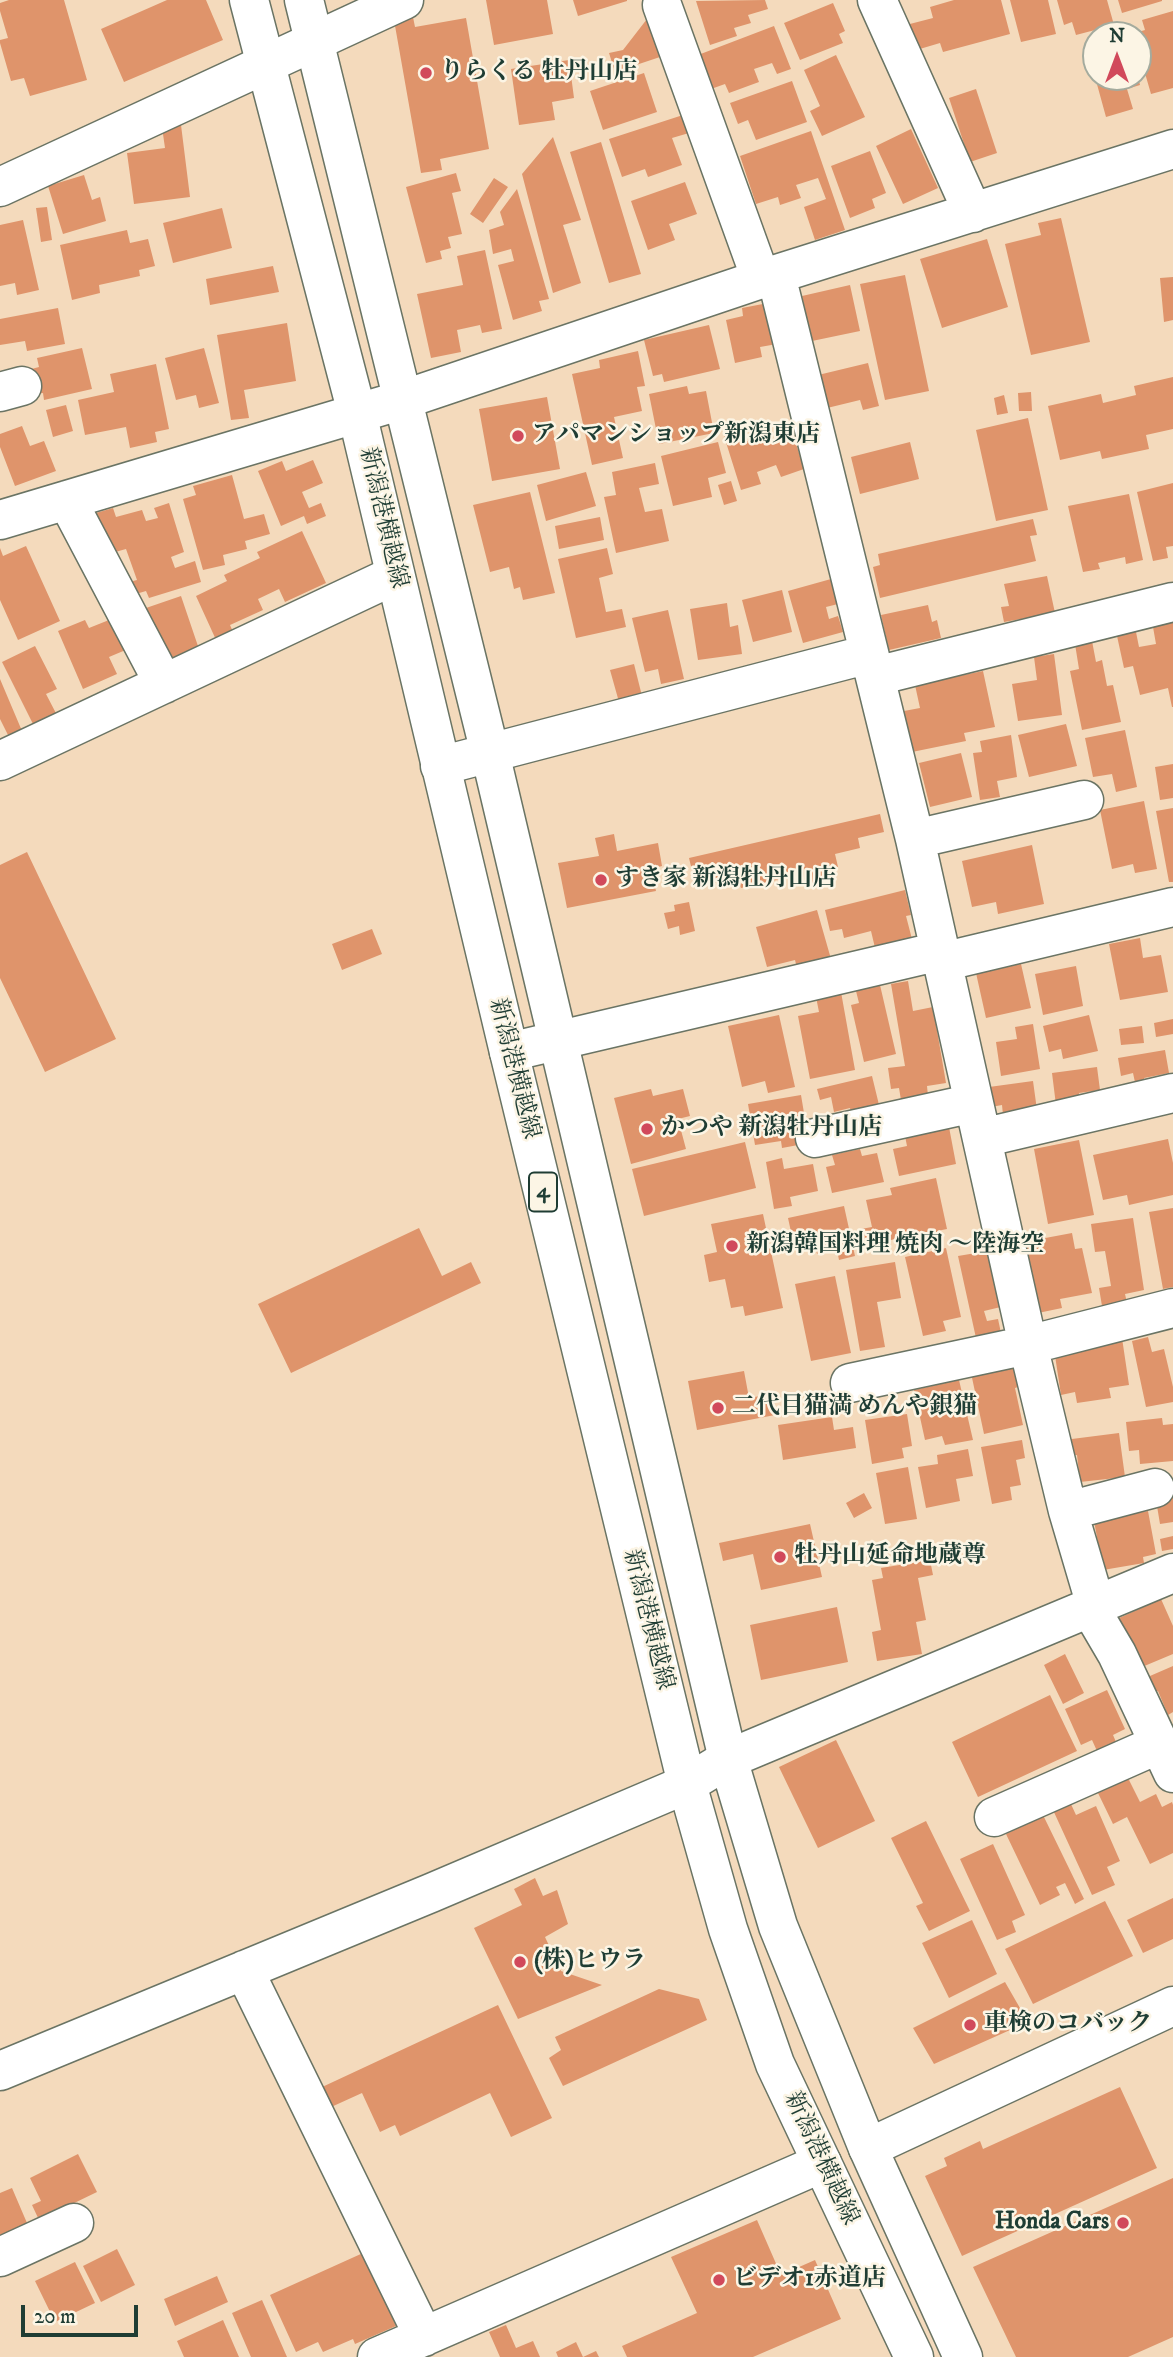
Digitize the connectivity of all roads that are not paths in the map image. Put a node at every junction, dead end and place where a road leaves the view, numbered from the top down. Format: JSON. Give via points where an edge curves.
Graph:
{"nodes":[{"id":1,"x":250,"y":0,"type":"edge"},
{"id":2,"x":304,"y":0,"type":"edge"},
{"id":3,"x":404,"y":0,"type":"edge"},
{"id":4,"x":877,"y":0,"type":"edge"},
{"id":5,"x":662,"y":5,"type":"dead end"},
{"id":6,"x":314,"y":41,"type":"junction"},
{"id":7,"x":266,"y":65,"type":"junction"},
{"id":8,"x":1173,"y":149,"type":"edge"},
{"id":9,"x":0,"y":187,"type":"edge"},
{"id":10,"x":973,"y":213,"type":"junction"},
{"id":11,"x":769,"y":277,"type":"junction"},
{"id":12,"x":402,"y":400,"type":"junction"},
{"id":13,"x":357,"y":413,"type":"junction"},
{"id":14,"x":67,"y":500,"type":"junction"},
{"id":15,"x":0,"y":520,"type":"edge"},
{"id":16,"x":395,"y":575,"type":"junction"},
{"id":17,"x":1173,"y":602,"type":"edge"},
{"id":18,"x":873,"y":665,"type":"junction"},
{"id":19,"x":164,"y":684,"type":"junction"},
{"id":20,"x":490,"y":753,"type":"junction"},
{"id":21,"x":0,"y":761,"type":"edge"},
{"id":22,"x":440,"y":766,"type":"junction"},
{"id":23,"x":1084,"y":800,"type":"dead end"},
{"id":24,"x":915,"y":839,"type":"junction"},
{"id":25,"x":1173,"y":907,"type":"edge"},
{"id":26,"x":941,"y":956,"type":"junction"},
{"id":27,"x":558,"y":1041,"type":"junction"},
{"id":28,"x":509,"y":1052,"type":"junction"},
{"id":29,"x":1173,"y":1093,"type":"edge"},
{"id":30,"x":978,"y":1121,"type":"junction"},
{"id":31,"x":816,"y":1138,"type":"dead end"},
{"id":32,"x":1173,"y":1308,"type":"edge"},
{"id":33,"x":1028,"y":1345,"type":"junction"},
{"id":34,"x":850,"y":1383,"type":"dead end"},
{"id":35,"x":1154,"y":1488,"type":"dead end"},
{"id":36,"x":1069,"y":1511,"type":"junction"},
{"id":37,"x":1173,"y":1573,"type":"edge"},
{"id":38,"x":1093,"y":1607,"type":"junction"},
{"id":39,"x":1166,"y":1758,"type":"edge"},
{"id":40,"x":728,"y":1759,"type":"junction"},
{"id":41,"x":687,"y":1784,"type":"junction"},
{"id":42,"x":994,"y":1817,"type":"dead end"},
{"id":43,"x":244,"y":1970,"type":"junction"},
{"id":44,"x":1173,"y":2006,"type":"edge"},
{"id":45,"x":0,"y":2071,"type":"edge"},
{"id":46,"x":868,"y":2148,"type":"junction"},
{"id":47,"x":822,"y":2163,"type":"junction"},
{"id":48,"x":74,"y":2223,"type":"dead end"},
{"id":49,"x":0,"y":2257,"type":"edge"},
{"id":50,"x":424,"y":2337,"type":"junction"},
{"id":51,"x":377,"y":2357,"type":"edge"},
{"id":52,"x":914,"y":2357,"type":"edge"},
{"id":53,"x":962,"y":2357,"type":"edge"}],
"edges":[{"from":1,"to":7,"type":"street","name":"新潟港横越線","number":"4"},
{"from":2,"to":6,"type":"street","name":"新潟港横越線","number":"4"},
{"from":3,"to":6,"type":"street"},
{"from":4,"to":10,"type":"street"},
{"from":5,"to":11,"type":"street"},
{"from":6,"to":7,"type":"street"},
{"from":6,"to":12,"type":"street","name":"新潟港横越線","number":"4"},
{"from":7,"to":9,"type":"street"},
{"from":7,"to":13,"type":"street","name":"新潟港横越線","number":"4"},
{"from":8,"to":10,"type":"street"},
{"from":10,"to":11,"type":"street"},
{"from":11,"to":12,"type":"street"},
{"from":11,"to":18,"type":"street"},
{"from":12,"to":13,"type":"street"},
{"from":12,"to":20,"type":"street","name":"新潟港横越線","number":"4"},
{"from":13,"to":14,"type":"street"},
{"from":13,"to":16,"type":"street","name":"新潟港横越線","number":"4"},
{"from":14,"to":15,"type":"street"},
{"from":14,"to":19,"type":"street"},
{"from":16,"to":19,"type":"street"},
{"from":16,"to":22,"type":"street","name":"新潟港横越線","number":"4"},
{"from":17,"to":18,"type":"street"},
{"from":18,"to":20,"type":"street"},
{"from":18,"to":24,"type":"street"},
{"from":19,"to":21,"type":"street"},
{"from":20,"to":22,"type":"street"},
{"from":20,"to":27,"type":"street","name":"新潟港横越線","number":"4"},
{"from":22,"to":28,"type":"street","name":"新潟港横越線","number":"4"},
{"from":23,"to":24,"type":"street"},
{"from":24,"to":26,"type":"street"},
{"from":25,"to":26,"type":"street"},
{"from":26,"to":27,"type":"street"},
{"from":26,"to":30,"type":"street"},
{"from":27,"to":28,"type":"street"},
{"from":27,"to":40,"type":"street","name":"新潟港横越線","number":"4"},
{"from":28,"to":41,"type":"street","name":"新潟港横越線","number":"4"},
{"from":29,"to":30,"type":"street"},
{"from":30,"to":31,"type":"street"},
{"from":30,"to":33,"type":"street"},
{"from":32,"to":33,"type":"street"},
{"from":33,"to":34,"type":"street"},
{"from":33,"to":36,"type":"street"},
{"from":35,"to":36,"type":"street"},
{"from":36,"to":38,"type":"street"},
{"from":37,"to":38,"type":"street"},
{"from":38,"to":39,"type":"street"},
{"from":38,"to":40,"type":"street"},
{"from":39,"to":42,"type":"street"},
{"from":40,"to":41,"type":"street"},
{"from":40,"to":46,"type":"street","name":"新潟港横越線","number":"4","via":[[778,1926]]},
{"from":41,"to":43,"type":"street"},
{"from":41,"to":47,"type":"street","name":"新潟港横越線","number":"4","via":[[728,1928],[775,2064]]},
{"from":43,"to":45,"type":"street"},
{"from":43,"to":50,"type":"street"},
{"from":44,"to":46,"type":"street"},
{"from":46,"to":53,"type":"street","name":"新潟港横越線","number":"4"},
{"from":47,"to":50,"type":"street"},
{"from":47,"to":52,"type":"street","name":"新潟港横越線","number":"4"},
{"from":48,"to":49,"type":"street"},
{"from":50,"to":51,"type":"street"}]}
